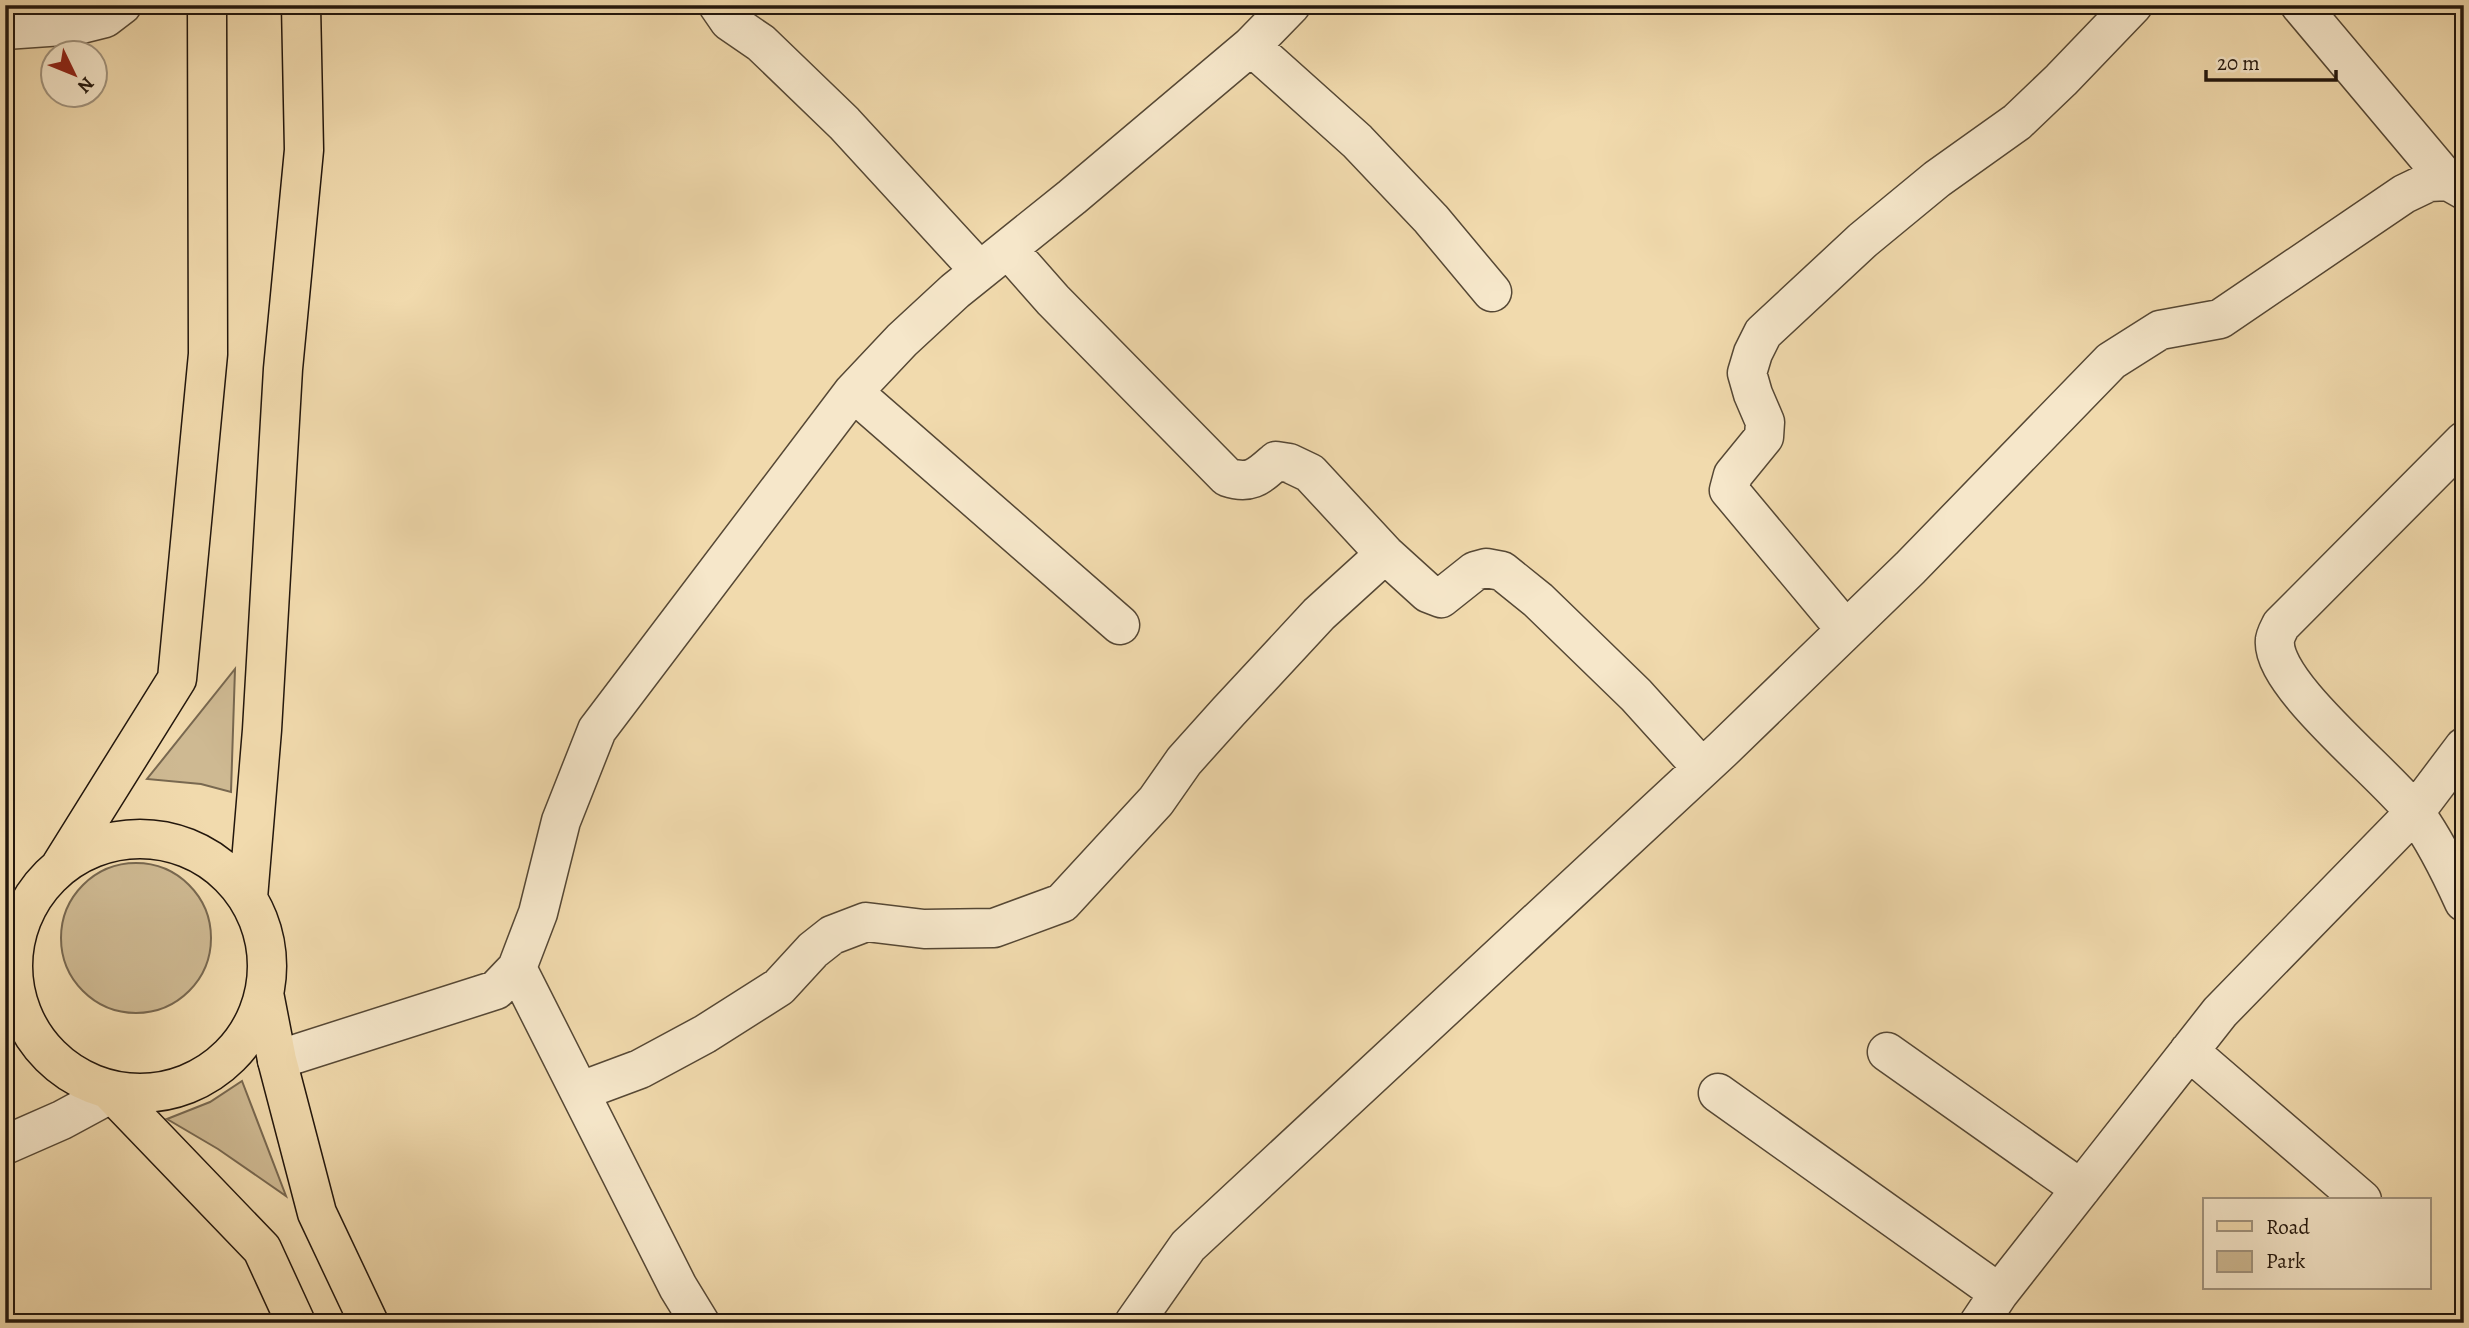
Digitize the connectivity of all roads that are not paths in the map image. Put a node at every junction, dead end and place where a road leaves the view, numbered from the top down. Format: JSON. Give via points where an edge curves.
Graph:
{"nodes":[{"id":1,"x":122,"y":5,"type":"edge"},
{"id":2,"x":207,"y":5,"type":"edge"},
{"id":3,"x":301,"y":5,"type":"edge"},
{"id":4,"x":718,"y":5,"type":"edge"},
{"id":5,"x":1291,"y":5,"type":"edge"},
{"id":6,"x":2133,"y":5,"type":"edge"},
{"id":7,"x":2300,"y":5,"type":"edge"},
{"id":8,"x":5,"y":30,"type":"edge"},
{"id":9,"x":1251,"y":46,"type":"junction"},
{"id":10,"x":2456,"y":185,"type":"edge"},
{"id":11,"x":994,"y":260,"type":"junction"},
{"id":12,"x":1492,"y":292,"type":"dead end"},
{"id":13,"x":853,"y":392,"type":"junction"},
{"id":14,"x":2464,"y":441,"type":"edge"},
{"id":15,"x":1385,"y":554,"type":"junction"},
{"id":16,"x":1120,"y":625,"type":"dead end"},
{"id":17,"x":1846,"y":630,"type":"junction"},
{"id":18,"x":2464,"y":747,"type":"edge"},
{"id":19,"x":1702,"y":768,"type":"junction"},
{"id":20,"x":2414,"y":812,"type":"junction"},
{"id":21,"x":61,"y":865,"type":"junction"},
{"id":22,"x":248,"y":898,"type":"junction"},
{"id":23,"x":2464,"y":902,"type":"edge"},
{"id":24,"x":10,"y":943,"type":"edge"},
{"id":25,"x":517,"y":968,"type":"junction"},
{"id":26,"x":264,"y":993,"type":"junction"},
{"id":27,"x":2189,"y":1051,"type":"junction"},
{"id":28,"x":1887,"y":1052,"type":"dead end"},
{"id":29,"x":277,"y":1060,"type":"junction"},
{"id":30,"x":580,"y":1091,"type":"junction"},
{"id":31,"x":112,"y":1093,"type":"junction"},
{"id":32,"x":1718,"y":1093,"type":"dead end"},
{"id":33,"x":5,"y":1145,"type":"edge"},
{"id":34,"x":2081,"y":1189,"type":"junction"},
{"id":35,"x":2360,"y":1198,"type":"edge"},
{"id":36,"x":1989,"y":1308,"type":"edge"},
{"id":37,"x":296,"y":1323,"type":"edge"},
{"id":38,"x":369,"y":1323,"type":"edge"},
{"id":39,"x":700,"y":1323,"type":"edge"},
{"id":40,"x":1134,"y":1323,"type":"edge"}],
"edges":[{"from":1,"to":8,"type":"street","via":[[105,18],[77,25]]},
{"from":2,"to":21,"type":"main road","via":[[208,354],[177,679]]},
{"from":3,"to":22,"type":"main road","via":[[304,150],[283,369]]},
{"from":4,"to":11,"type":"street","via":[[729,21],[761,43]]},
{"from":5,"to":9,"type":"street"},
{"from":6,"to":17,"type":"street","via":[[2017,122],[1937,179],[1782,314],[1763,333],[1753,354],[1747,373],[1765,422],[1764,437],[1733,475],[1729,490]]},
{"from":7,"to":10,"type":"street"},
{"from":9,"to":11,"type":"street"},
{"from":9,"to":12,"type":"street","via":[[1356,141],[1431,219]]},
{"from":10,"to":17,"type":"street","via":[[2429,182],[2404,194],[2220,318],[2160,330],[2111,361]]},
{"from":11,"to":13,"type":"street","via":[[902,340]]},
{"from":11,"to":15,"type":"street","via":[[1053,300],[1227,477],[1239,481],[1256,478],[1276,461],[1310,472]]},
{"from":13,"to":16,"type":"street"},
{"from":13,"to":25,"type":"street","via":[[597,730],[561,821],[538,914]]},
{"from":14,"to":20,"type":"street","via":[[2281,625],[2274,641],[2282,667],[2311,706]]},
{"from":15,"to":19,"type":"street","via":[[1428,593],[1441,598],[1475,571],[1502,571],[1636,695]]},
{"from":15,"to":30,"type":"street","via":[[1319,614],[1228,712],[1156,801],[1062,903],[994,928],[923,929],[866,922],[831,935],[779,986],[705,1034],[640,1069]]},
{"from":17,"to":19,"type":"street"},
{"from":18,"to":20,"type":"street"},
{"from":19,"to":40,"type":"street","via":[[1188,1246]]},
{"from":20,"to":23,"type":"street"},
{"from":20,"to":27,"type":"street"},
{"from":21,"to":22,"type":"main road","via":[[99,844],[142,837],[183,845],[221,866]]},
{"from":21,"to":24,"type":"main road","via":[[32,896]]},
{"from":22,"to":26,"type":"main road","via":[[262,928],[267,961]]},
{"from":24,"to":31,"type":"main road","via":[[22,1016],[44,1051],[76,1076]]},
{"from":25,"to":29,"type":"street","via":[[496,990]]},
{"from":25,"to":30,"type":"street"},
{"from":26,"to":29,"type":"main road"},
{"from":26,"to":31,"type":"main road","via":[[250,1030],[224,1060],[202,1075],[153,1092]]},
{"from":27,"to":34,"type":"street"},
{"from":27,"to":35,"type":"street"},
{"from":28,"to":34,"type":"street"},
{"from":29,"to":38,"type":"main road","via":[[317,1213]]},
{"from":30,"to":39,"type":"street"},
{"from":31,"to":33,"type":"street"},
{"from":31,"to":37,"type":"main road","via":[[262,1249]]},
{"from":32,"to":36,"type":"street"},
{"from":34,"to":36,"type":"street"}]}
